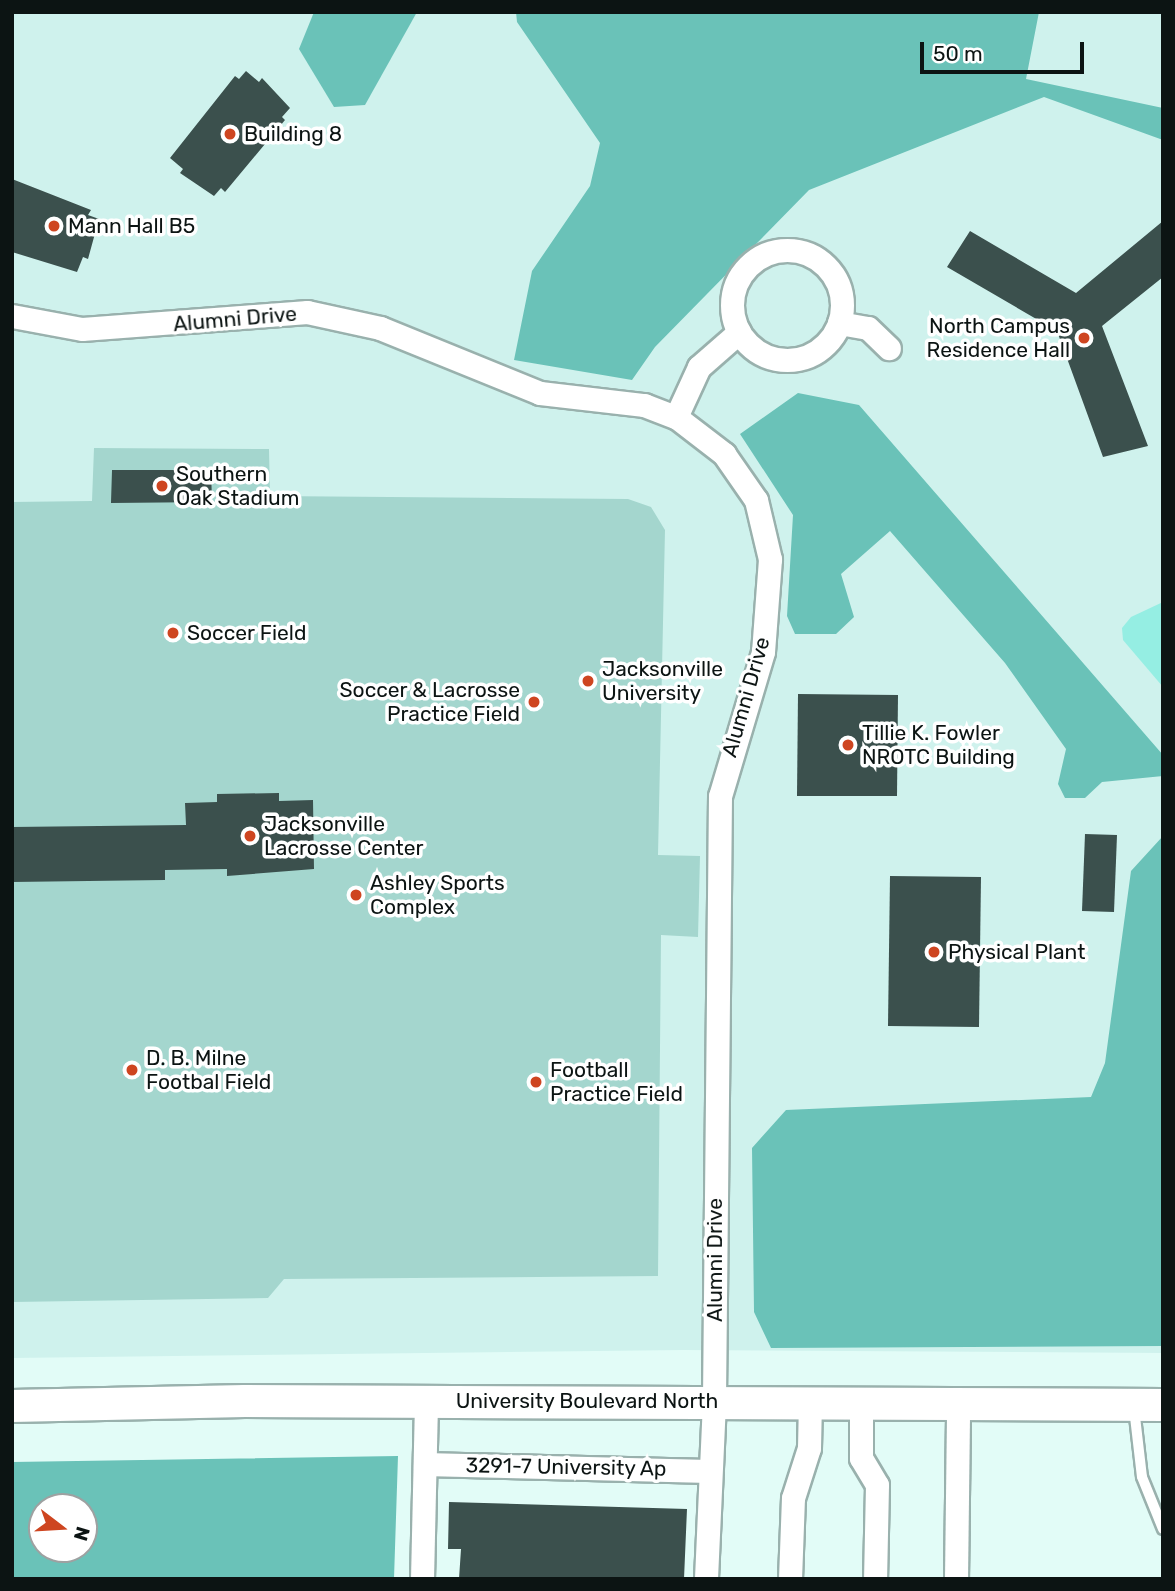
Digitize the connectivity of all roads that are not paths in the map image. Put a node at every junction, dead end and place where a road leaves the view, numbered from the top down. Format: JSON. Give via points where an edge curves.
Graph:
{"nodes":[{"id":1,"x":12,"y":316,"type":"edge"},
{"id":2,"x":839,"y":323,"type":"junction"},
{"id":3,"x":739,"y":332,"type":"junction"},
{"id":4,"x":889,"y":348,"type":"dead end"},
{"id":5,"x":676,"y":417,"type":"junction"},
{"id":6,"x":426,"y":1401,"type":"junction"},
{"id":7,"x":714,"y":1402,"type":"junction"},
{"id":8,"x":810,"y":1402,"type":"junction"},
{"id":9,"x":861,"y":1403,"type":"junction"},
{"id":10,"x":958,"y":1404,"type":"junction"},
{"id":11,"x":1148,"y":1405,"type":"edge"},
{"id":12,"x":12,"y":1406,"type":"edge"},
{"id":13,"x":425,"y":1464,"type":"junction"},
{"id":14,"x":708,"y":1471,"type":"junction"},
{"id":15,"x":1163,"y":1529,"type":"edge"},
{"id":16,"x":422,"y":1579,"type":"edge"},
{"id":17,"x":706,"y":1579,"type":"edge"},
{"id":18,"x":790,"y":1579,"type":"edge"},
{"id":19,"x":875,"y":1579,"type":"edge"},
{"id":20,"x":956,"y":1579,"type":"edge"}],
"edges":[{"from":1,"to":5,"type":"street","name":"Alumni Drive","via":[[82,329],[307,312],[380,328],[540,393],[644,405]]},
{"from":2,"to":3,"type":"street","via":[[817,351],[801,358],[765,356]]},
{"from":2,"to":3,"type":"street","via":[[843,305],[831,271],[817,258],[783,249],[749,264],[738,279],[733,315]]},
{"from":2,"to":4,"type":"street","via":[[868,328]]},
{"from":3,"to":5,"type":"street","via":[[699,366]]},
{"from":5,"to":7,"type":"street","name":"Alumni Drive","via":[[724,454],[742,475],[756,500],[771,559],[763,652],[720,796]]},
{"from":6,"to":7,"type":"main road","name":"University Boulevard North"},
{"from":6,"to":12,"type":"main road","name":"University Boulevard North"},
{"from":6,"to":13,"type":"street"},
{"from":7,"to":8,"type":"main road","name":"University Boulevard North"},
{"from":7,"to":14,"type":"street","name":"Alumni Drive"},
{"from":8,"to":9,"type":"main road","name":"University Boulevard North"},
{"from":8,"to":18,"type":"street","via":[[809,1448],[793,1498]]},
{"from":9,"to":10,"type":"main road","name":"University Boulevard North"},
{"from":9,"to":19,"type":"street","via":[[861,1458],[877,1485]]},
{"from":10,"to":11,"type":"main road","name":"University Boulevard North"},
{"from":10,"to":20,"type":"street"},
{"from":11,"to":15,"type":"lane","via":[[1142,1477]]},
{"from":13,"to":14,"type":"street","name":"3291-7 University Ap"},
{"from":13,"to":16,"type":"street"},
{"from":14,"to":17,"type":"street","name":"Alumni Drive"}]}
